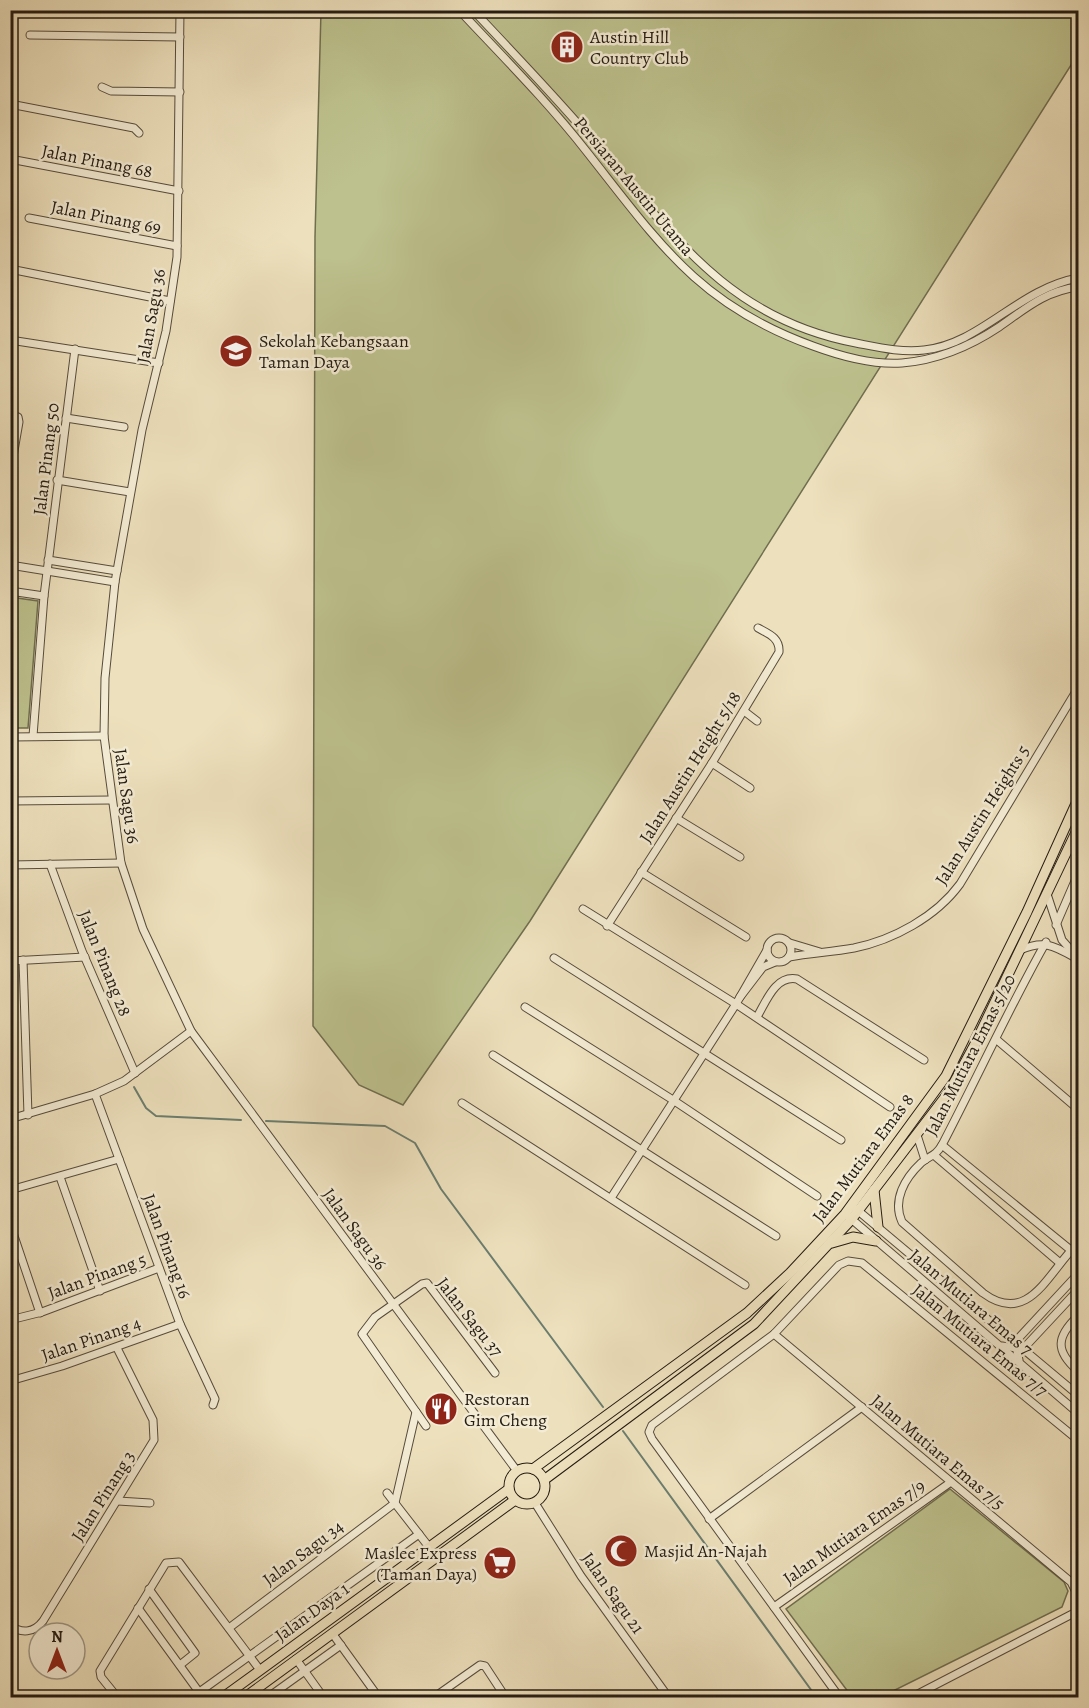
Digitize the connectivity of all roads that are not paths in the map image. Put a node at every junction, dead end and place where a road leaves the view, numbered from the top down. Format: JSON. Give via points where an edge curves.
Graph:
{"nodes":[{"id":1,"x":180,"y":10,"type":"edge"},
{"id":2,"x":459,"y":10,"type":"edge"},
{"id":3,"x":473,"y":10,"type":"edge"},
{"id":4,"x":30,"y":35,"type":"dead end"},
{"id":5,"x":180,"y":37,"type":"junction"},
{"id":6,"x":102,"y":87,"type":"dead end"},
{"id":7,"x":180,"y":92,"type":"junction"},
{"id":8,"x":10,"y":104,"type":"edge"},
{"id":9,"x":139,"y":133,"type":"dead end"},
{"id":10,"x":10,"y":159,"type":"edge"},
{"id":11,"x":179,"y":191,"type":"junction"},
{"id":12,"x":29,"y":218,"type":"dead end"},
{"id":13,"x":177,"y":246,"type":"junction"},
{"id":14,"x":10,"y":269,"type":"edge"},
{"id":15,"x":1078,"y":278,"type":"edge"},
{"id":16,"x":1078,"y":287,"type":"edge"},
{"id":17,"x":170,"y":301,"type":"junction"},
{"id":18,"x":10,"y":340,"type":"edge"},
{"id":19,"x":75,"y":349,"type":"junction"},
{"id":20,"x":159,"y":363,"type":"junction"},
{"id":21,"x":14,"y":416,"type":"edge"},
{"id":22,"x":66,"y":418,"type":"junction"},
{"id":23,"x":124,"y":427,"type":"dead end"},
{"id":24,"x":10,"y":474,"type":"edge"},
{"id":25,"x":57,"y":480,"type":"junction"},
{"id":26,"x":130,"y":492,"type":"junction"},
{"id":27,"x":48,"y":560,"type":"junction"},
{"id":28,"x":10,"y":565,"type":"edge"},
{"id":29,"x":117,"y":571,"type":"junction"},
{"id":30,"x":47,"y":572,"type":"junction"},
{"id":31,"x":115,"y":582,"type":"junction"},
{"id":32,"x":10,"y":591,"type":"edge"},
{"id":33,"x":44,"y":596,"type":"junction"},
{"id":34,"x":758,"y":628,"type":"dead end"},
{"id":35,"x":1078,"y":688,"type":"edge"},
{"id":36,"x":744,"y":711,"type":"junction"},
{"id":37,"x":757,"y":721,"type":"dead end"},
{"id":38,"x":33,"y":736,"type":"junction"},
{"id":39,"x":104,"y":736,"type":"junction"},
{"id":40,"x":10,"y":737,"type":"edge"},
{"id":41,"x":712,"y":763,"type":"junction"},
{"id":42,"x":750,"y":788,"type":"dead end"},
{"id":43,"x":1078,"y":799,"type":"edge"},
{"id":44,"x":111,"y":800,"type":"junction"},
{"id":45,"x":10,"y":801,"type":"edge"},
{"id":46,"x":676,"y":818,"type":"junction"},
{"id":47,"x":1078,"y":828,"type":"edge"},
{"id":48,"x":740,"y":857,"type":"dead end"},
{"id":49,"x":122,"y":863,"type":"junction"},
{"id":50,"x":50,"y":864,"type":"junction"},
{"id":51,"x":10,"y":865,"type":"edge"},
{"id":52,"x":641,"y":872,"type":"junction"},
{"id":53,"x":1078,"y":874,"type":"edge"},
{"id":54,"x":1047,"y":894,"type":"junction"},
{"id":55,"x":583,"y":909,"type":"dead end"},
{"id":56,"x":1056,"y":925,"type":"junction"},
{"id":57,"x":606,"y":926,"type":"junction"},
{"id":58,"x":746,"y":937,"type":"dead end"},
{"id":59,"x":1046,"y":942,"type":"junction"},
{"id":60,"x":790,"y":943,"type":"junction"},
{"id":61,"x":767,"y":950,"type":"junction"},
{"id":62,"x":1020,"y":950,"type":"junction"},
{"id":63,"x":820,"y":952,"type":"junction"},
{"id":64,"x":84,"y":957,"type":"junction"},
{"id":65,"x":789,"y":957,"type":"junction"},
{"id":66,"x":554,"y":958,"type":"dead end"},
{"id":67,"x":1078,"y":959,"type":"edge"},
{"id":68,"x":23,"y":960,"type":"junction"},
{"id":69,"x":10,"y":961,"type":"edge"},
{"id":70,"x":775,"y":962,"type":"junction"},
{"id":71,"x":738,"y":1000,"type":"junction"},
{"id":72,"x":525,"y":1007,"type":"dead end"},
{"id":73,"x":757,"y":1017,"type":"junction"},
{"id":74,"x":191,"y":1031,"type":"junction"},
{"id":75,"x":997,"y":1040,"type":"junction"},
{"id":76,"x":703,"y":1052,"type":"junction"},
{"id":77,"x":494,"y":1055,"type":"dead end"},
{"id":78,"x":924,"y":1060,"type":"dead end"},
{"id":79,"x":135,"y":1073,"type":"junction"},
{"id":80,"x":10,"y":1077,"type":"edge"},
{"id":81,"x":95,"y":1094,"type":"junction"},
{"id":82,"x":674,"y":1100,"type":"junction"},
{"id":83,"x":462,"y":1103,"type":"dead end"},
{"id":84,"x":890,"y":1107,"type":"dead end"},
{"id":85,"x":1078,"y":1109,"type":"edge"},
{"id":86,"x":28,"y":1115,"type":"junction"},
{"id":87,"x":12,"y":1119,"type":"edge"},
{"id":88,"x":917,"y":1135,"type":"junction"},
{"id":89,"x":841,"y":1140,"type":"dead end"},
{"id":90,"x":942,"y":1145,"type":"junction"},
{"id":91,"x":642,"y":1151,"type":"junction"},
{"id":92,"x":935,"y":1156,"type":"junction"},
{"id":93,"x":119,"y":1159,"type":"junction"},
{"id":94,"x":925,"y":1160,"type":"junction"},
{"id":95,"x":60,"y":1177,"type":"junction"},
{"id":96,"x":10,"y":1190,"type":"edge"},
{"id":97,"x":874,"y":1190,"type":"junction"},
{"id":98,"x":818,"y":1196,"type":"dead end"},
{"id":99,"x":611,"y":1198,"type":"junction"},
{"id":100,"x":855,"y":1208,"type":"junction"},
{"id":101,"x":848,"y":1217,"type":"junction"},
{"id":102,"x":10,"y":1224,"type":"edge"},
{"id":103,"x":878,"y":1227,"type":"junction"},
{"id":104,"x":776,"y":1236,"type":"dead end"},
{"id":105,"x":876,"y":1241,"type":"junction"},
{"id":106,"x":832,"y":1243,"type":"junction"},
{"id":107,"x":1078,"y":1243,"type":"edge"},
{"id":108,"x":1071,"y":1250,"type":"junction"},
{"id":109,"x":1078,"y":1257,"type":"edge"},
{"id":110,"x":1060,"y":1263,"type":"junction"},
{"id":111,"x":159,"y":1268,"type":"junction"},
{"id":112,"x":1078,"y":1274,"type":"edge"},
{"id":113,"x":746,"y":1285,"type":"dead end"},
{"id":114,"x":1078,"y":1290,"type":"edge"},
{"id":115,"x":100,"y":1291,"type":"junction"},
{"id":116,"x":392,"y":1306,"type":"junction"},
{"id":117,"x":40,"y":1313,"type":"junction"},
{"id":118,"x":1078,"y":1316,"type":"edge"},
{"id":119,"x":10,"y":1320,"type":"edge"},
{"id":120,"x":180,"y":1323,"type":"junction"},
{"id":121,"x":774,"y":1334,"type":"junction"},
{"id":122,"x":1000,"y":1345,"type":"junction"},
{"id":123,"x":117,"y":1347,"type":"junction"},
{"id":124,"x":1018,"y":1347,"type":"junction"},
{"id":125,"x":1020,"y":1363,"type":"junction"},
{"id":126,"x":1078,"y":1371,"type":"edge"},
{"id":127,"x":495,"y":1373,"type":"dead end"},
{"id":128,"x":10,"y":1381,"type":"edge"},
{"id":129,"x":1078,"y":1395,"type":"edge"},
{"id":130,"x":213,"y":1405,"type":"dead end"},
{"id":131,"x":862,"y":1407,"type":"junction"},
{"id":132,"x":416,"y":1412,"type":"junction"},
{"id":133,"x":1078,"y":1413,"type":"edge"},
{"id":134,"x":426,"y":1426,"type":"dead end"},
{"id":135,"x":1078,"y":1440,"type":"edge"},
{"id":136,"x":533,"y":1469,"type":"junction"},
{"id":137,"x":517,"y":1471,"type":"junction"},
{"id":138,"x":544,"y":1480,"type":"junction"},
{"id":139,"x":951,"y":1482,"type":"junction"},
{"id":140,"x":509,"y":1489,"type":"junction"},
{"id":141,"x":387,"y":1493,"type":"dead end"},
{"id":142,"x":515,"y":1500,"type":"junction"},
{"id":143,"x":118,"y":1501,"type":"junction"},
{"id":144,"x":150,"y":1503,"type":"dead end"},
{"id":145,"x":395,"y":1503,"type":"junction"},
{"id":146,"x":535,"y":1503,"type":"junction"},
{"id":147,"x":709,"y":1519,"type":"junction"},
{"id":148,"x":418,"y":1534,"type":"junction"},
{"id":149,"x":429,"y":1547,"type":"junction"},
{"id":150,"x":149,"y":1589,"type":"junction"},
{"id":151,"x":1078,"y":1596,"type":"edge"},
{"id":152,"x":774,"y":1606,"type":"junction"},
{"id":153,"x":138,"y":1608,"type":"junction"},
{"id":154,"x":1078,"y":1611,"type":"edge"},
{"id":155,"x":10,"y":1625,"type":"edge"},
{"id":156,"x":229,"y":1628,"type":"junction"},
{"id":157,"x":332,"y":1633,"type":"junction"},
{"id":158,"x":341,"y":1645,"type":"junction"},
{"id":159,"x":250,"y":1655,"type":"junction"},
{"id":160,"x":296,"y":1659,"type":"junction"},
{"id":161,"x":180,"y":1665,"type":"junction"},
{"id":162,"x":260,"y":1670,"type":"junction"},
{"id":163,"x":304,"y":1670,"type":"junction"},
{"id":164,"x":199,"y":1692,"type":"junction"},
{"id":165,"x":118,"y":1698,"type":"edge"},
{"id":166,"x":191,"y":1698,"type":"edge"},
{"id":167,"x":222,"y":1698,"type":"edge"},
{"id":168,"x":244,"y":1698,"type":"edge"},
{"id":169,"x":267,"y":1698,"type":"edge"},
{"id":170,"x":324,"y":1698,"type":"edge"},
{"id":171,"x":379,"y":1698,"type":"edge"},
{"id":172,"x":433,"y":1698,"type":"edge"},
{"id":173,"x":506,"y":1698,"type":"edge"},
{"id":174,"x":669,"y":1698,"type":"edge"},
{"id":175,"x":840,"y":1698,"type":"edge"},
{"id":176,"x":910,"y":1698,"type":"edge"}],
"edges":[{"from":1,"to":5,"type":"street","name":"Jalan Sagu 36"},
{"from":2,"to":16,"type":"street","name":"Persiaran Austin Utama","via":[[588,152],[628,206],[687,272],[753,321],[825,351],[899,363],[946,355],[1048,294]]},
{"from":3,"to":15,"type":"street","name":"Persiaran Austin Utama","via":[[591,139],[668,231],[735,293],[766,313],[840,340],[922,351],[967,336],[1038,290]]},
{"from":4,"to":5,"type":"street"},
{"from":5,"to":7,"type":"street","name":"Jalan Sagu 36"},
{"from":6,"to":7,"type":"street"},
{"from":7,"to":11,"type":"street","name":"Jalan Sagu 36"},
{"from":8,"to":9,"type":"street","via":[[134,128]]},
{"from":10,"to":11,"type":"street","name":"Jalan Pinang 68"},
{"from":11,"to":13,"type":"street","name":"Jalan Sagu 36"},
{"from":12,"to":13,"type":"street","name":"Jalan Pinang 69"},
{"from":13,"to":17,"type":"street","name":"Jalan Sagu 36"},
{"from":14,"to":17,"type":"street"},
{"from":17,"to":20,"type":"street","name":"Jalan Sagu 36"},
{"from":18,"to":19,"type":"street"},
{"from":19,"to":20,"type":"street"},
{"from":19,"to":22,"type":"street","name":"Jalan Pinang 50"},
{"from":20,"to":26,"type":"street","name":"Jalan Sagu 36"},
{"from":21,"to":24,"type":"street"},
{"from":22,"to":23,"type":"street"},
{"from":22,"to":25,"type":"street","name":"Jalan Pinang 50"},
{"from":25,"to":26,"type":"street"},
{"from":25,"to":27,"type":"street","name":"Jalan Pinang 50"},
{"from":26,"to":29,"type":"street","name":"Jalan Sagu 36"},
{"from":27,"to":29,"type":"street"},
{"from":27,"to":30,"type":"street","name":"Jalan Pinang 50"},
{"from":28,"to":30,"type":"street"},
{"from":29,"to":31,"type":"street","name":"Jalan Sagu 36"},
{"from":30,"to":31,"type":"street"},
{"from":30,"to":33,"type":"street","name":"Jalan Pinang 50"},
{"from":31,"to":39,"type":"street","name":"Jalan Sagu 36","via":[[105,678]]},
{"from":32,"to":33,"type":"street"},
{"from":33,"to":38,"type":"street","name":"Jalan Pinang 50"},
{"from":34,"to":36,"type":"street","name":"Jalan Austin Height 5/18","via":[[775,638],[779,652]]},
{"from":35,"to":63,"type":"street","name":"Jalan Austin Heights 5","via":[[960,884],[944,903],[917,922],[877,941]]},
{"from":36,"to":37,"type":"street"},
{"from":36,"to":41,"type":"street","name":"Jalan Austin Height 5/18"},
{"from":38,"to":39,"type":"street"},
{"from":38,"to":40,"type":"street"},
{"from":39,"to":44,"type":"street","name":"Jalan Sagu 36"},
{"from":41,"to":42,"type":"street"},
{"from":41,"to":46,"type":"street","name":"Jalan Austin Height 5/18"},
{"from":43,"to":100,"type":"main road","name":"Jalan Mutiara Emas 8","via":[[946,1076]]},
{"from":44,"to":45,"type":"street"},
{"from":44,"to":49,"type":"street","name":"Jalan Sagu 36"},
{"from":46,"to":48,"type":"street"},
{"from":46,"to":52,"type":"street","name":"Jalan Austin Height 5/18"},
{"from":47,"to":54,"type":"main road","name":"Jalan Mutiara Emas 8"},
{"from":49,"to":50,"type":"street"},
{"from":49,"to":74,"type":"street","name":"Jalan Sagu 36","via":[[143,929]]},
{"from":50,"to":51,"type":"street"},
{"from":50,"to":64,"type":"street","name":"Jalan Pinang 28"},
{"from":52,"to":57,"type":"street","name":"Jalan Austin Height 5/18"},
{"from":52,"to":58,"type":"street"},
{"from":53,"to":56,"type":"street"},
{"from":54,"to":56,"type":"street"},
{"from":54,"to":62,"type":"main road","name":"Jalan Mutiara Emas 8"},
{"from":55,"to":57,"type":"street"},
{"from":56,"to":67,"type":"street","via":[[1062,940]]},
{"from":57,"to":71,"type":"street"},
{"from":59,"to":62,"type":"street"},
{"from":59,"to":67,"type":"street"},
{"from":59,"to":75,"type":"street","name":"Jalan Mutiara Emas 5/20"},
{"from":60,"to":61,"type":"street","via":[[776,938],[769,942]]},
{"from":60,"to":63,"type":"street"},
{"from":60,"to":65,"type":"street"},
{"from":61,"to":70,"type":"street"},
{"from":61,"to":71,"type":"street"},
{"from":62,"to":88,"type":"main road","name":"Jalan Mutiara Emas 8","via":[[954,1083]]},
{"from":63,"to":65,"type":"street","name":"Jalan Austin Heights 5"},
{"from":64,"to":68,"type":"street"},
{"from":64,"to":79,"type":"street","name":"Jalan Pinang 28"},
{"from":65,"to":70,"type":"street"},
{"from":66,"to":76,"type":"street"},
{"from":68,"to":69,"type":"street"},
{"from":68,"to":86,"type":"street"},
{"from":70,"to":71,"type":"street","via":[[764,967]]},
{"from":71,"to":73,"type":"street"},
{"from":71,"to":76,"type":"street"},
{"from":72,"to":82,"type":"street"},
{"from":73,"to":78,"type":"street","via":[[780,982],[797,979]]},
{"from":73,"to":84,"type":"street"},
{"from":74,"to":79,"type":"street"},
{"from":74,"to":116,"type":"street","name":"Jalan Sagu 36"},
{"from":75,"to":85,"type":"street"},
{"from":75,"to":90,"type":"street","name":"Jalan Mutiara Emas 5/20"},
{"from":76,"to":82,"type":"street"},
{"from":76,"to":89,"type":"street"},
{"from":77,"to":91,"type":"street"},
{"from":79,"to":81,"type":"street"},
{"from":80,"to":87,"type":"street"},
{"from":81,"to":86,"type":"street"},
{"from":81,"to":93,"type":"street","name":"Jalan Pinang 16"},
{"from":82,"to":91,"type":"street"},
{"from":82,"to":98,"type":"street"},
{"from":83,"to":99,"type":"street"},
{"from":86,"to":87,"type":"street"},
{"from":88,"to":94,"type":"street"},
{"from":88,"to":97,"type":"main road","name":"Jalan Mutiara Emas 8"},
{"from":90,"to":92,"type":"street","name":"Jalan Mutiara Emas 5/20"},
{"from":90,"to":108,"type":"street"},
{"from":91,"to":99,"type":"street"},
{"from":91,"to":104,"type":"street"},
{"from":92,"to":94,"type":"street","name":"Jalan Mutiara Emas 5/20"},
{"from":92,"to":110,"type":"street"},
{"from":93,"to":95,"type":"street"},
{"from":93,"to":111,"type":"street","name":"Jalan Pinang 16"},
{"from":94,"to":110,"type":"street","name":"Jalan Mutiara Emas 5/20","via":[[901,1191],[897,1204],[902,1222],[997,1303],[1011,1306],[1025,1301]]},
{"from":95,"to":96,"type":"street"},
{"from":95,"to":115,"type":"street"},
{"from":97,"to":100,"type":"main road","name":"Jalan Mutiara Emas 8"},
{"from":97,"to":103,"type":"main road"},
{"from":99,"to":113,"type":"street"},
{"from":100,"to":101,"type":"main road","name":"Jalan Mutiara Emas 8"},
{"from":100,"to":103,"type":"street","name":"Jalan Mutiara Emas 7"},
{"from":101,"to":105,"type":"street","name":"Jalan Mutiara Emas 7"},
{"from":101,"to":106,"type":"main road","name":"Jalan Mutiara Emas 8"},
{"from":101,"to":136,"type":"main road","name":"Jalan Mutiara Emas 8","via":[[747,1313]]},
{"from":102,"to":117,"type":"street"},
{"from":103,"to":124,"type":"street","name":"Jalan Mutiara Emas 7"},
{"from":105,"to":106,"type":"main road","via":[[853,1238]]},
{"from":105,"to":122,"type":"street","name":"Jalan Mutiara Emas 7"},
{"from":106,"to":138,"type":"main road","name":"Jalan Mutiara Emas 8","via":[[754,1324]]},
{"from":107,"to":108,"type":"street"},
{"from":108,"to":109,"type":"street"},
{"from":108,"to":110,"type":"street"},
{"from":111,"to":115,"type":"street","name":"Jalan Pinang 5"},
{"from":111,"to":120,"type":"street","name":"Jalan Pinang 16"},
{"from":112,"to":124,"type":"street"},
{"from":114,"to":124,"type":"street"},
{"from":115,"to":117,"type":"street","name":"Jalan Pinang 5"},
{"from":116,"to":127,"type":"street","name":"Jalan Sagu 37","via":[[428,1283]]},
{"from":116,"to":132,"type":"street","via":[[375,1317],[362,1334]]},
{"from":116,"to":137,"type":"street","name":"Jalan Sagu 36"},
{"from":117,"to":119,"type":"street","name":"Jalan Pinang 5"},
{"from":118,"to":126,"type":"street","via":[[1061,1338],[1065,1358]]},
{"from":120,"to":123,"type":"street","name":"Jalan Pinang 4"},
{"from":120,"to":130,"type":"street","name":"Jalan Pinang 16","via":[[215,1399]]},
{"from":121,"to":131,"type":"street","name":"Jalan Mutiara Emas 7/5"},
{"from":121,"to":135,"type":"street","name":"Jalan Mutiara Emas 7/7","via":[[839,1265],[848,1261],[862,1263]]},
{"from":121,"to":147,"type":"street","via":[[650,1428],[650,1436]]},
{"from":122,"to":124,"type":"street"},
{"from":122,"to":125,"type":"street","name":"Jalan Mutiara Emas 7"},
{"from":123,"to":128,"type":"street","name":"Jalan Pinang 4"},
{"from":123,"to":143,"type":"street","name":"Jalan Pinang 3","via":[[153,1420],[155,1433],[151,1448]]},
{"from":124,"to":125,"type":"street"},
{"from":124,"to":129,"type":"street","name":"Jalan Mutiara Emas 7"},
{"from":125,"to":133,"type":"street","name":"Jalan Mutiara Emas 7"},
{"from":131,"to":139,"type":"street","name":"Jalan Mutiara Emas 7/5"},
{"from":131,"to":147,"type":"street"},
{"from":132,"to":134,"type":"street"},
{"from":132,"to":145,"type":"street"},
{"from":136,"to":137,"type":"main road"},
{"from":136,"to":138,"type":"main road"},
{"from":137,"to":140,"type":"main road","via":[[510,1479]]},
{"from":138,"to":146,"type":"main road","via":[[543,1495]]},
{"from":139,"to":151,"type":"street","name":"Jalan Mutiara Emas 7/5","via":[[1071,1582]]},
{"from":139,"to":152,"type":"street","name":"Jalan Mutiara Emas 7/9"},
{"from":140,"to":142,"type":"main road"},
{"from":140,"to":149,"type":"main road","name":"Jalan Daya 1"},
{"from":141,"to":145,"type":"street"},
{"from":142,"to":146,"type":"main road"},
{"from":142,"to":157,"type":"main road","name":"Jalan Daya 1"},
{"from":143,"to":144,"type":"street"},
{"from":143,"to":155,"type":"street","name":"Jalan Pinang 3","via":[[39,1626],[24,1631]]},
{"from":145,"to":148,"type":"street"},
{"from":145,"to":156,"type":"street","name":"Jalan Sagu 34"},
{"from":146,"to":174,"type":"street","name":"Jalan Sagu 21","via":[[581,1576]]},
{"from":147,"to":152,"type":"street"},
{"from":148,"to":149,"type":"street"},
{"from":148,"to":159,"type":"street"},
{"from":149,"to":162,"type":"main road","name":"Jalan Daya 1"},
{"from":150,"to":153,"type":"street"},
{"from":150,"to":156,"type":"street","via":[[166,1563],[179,1562]]},
{"from":150,"to":161,"type":"street","via":[[195,1653]]},
{"from":152,"to":175,"type":"street"},
{"from":153,"to":161,"type":"street"},
{"from":153,"to":165,"type":"street","via":[[100,1673]]},
{"from":154,"to":176,"type":"street"},
{"from":156,"to":159,"type":"street"},
{"from":157,"to":158,"type":"street"},
{"from":157,"to":160,"type":"main road","name":"Jalan Daya 1"},
{"from":158,"to":163,"type":"street"},
{"from":158,"to":171,"type":"street"},
{"from":159,"to":162,"type":"street"},
{"from":159,"to":164,"type":"street"},
{"from":160,"to":163,"type":"street"},
{"from":160,"to":168,"type":"main road","name":"Jalan Daya 1"},
{"from":161,"to":164,"type":"street"},
{"from":162,"to":167,"type":"main road","name":"Jalan Daya 1"},
{"from":163,"to":169,"type":"street"},
{"from":163,"to":170,"type":"street"},
{"from":164,"to":166,"type":"street"},
{"from":172,"to":173,"type":"street","via":[[480,1665],[485,1666]]}]}
